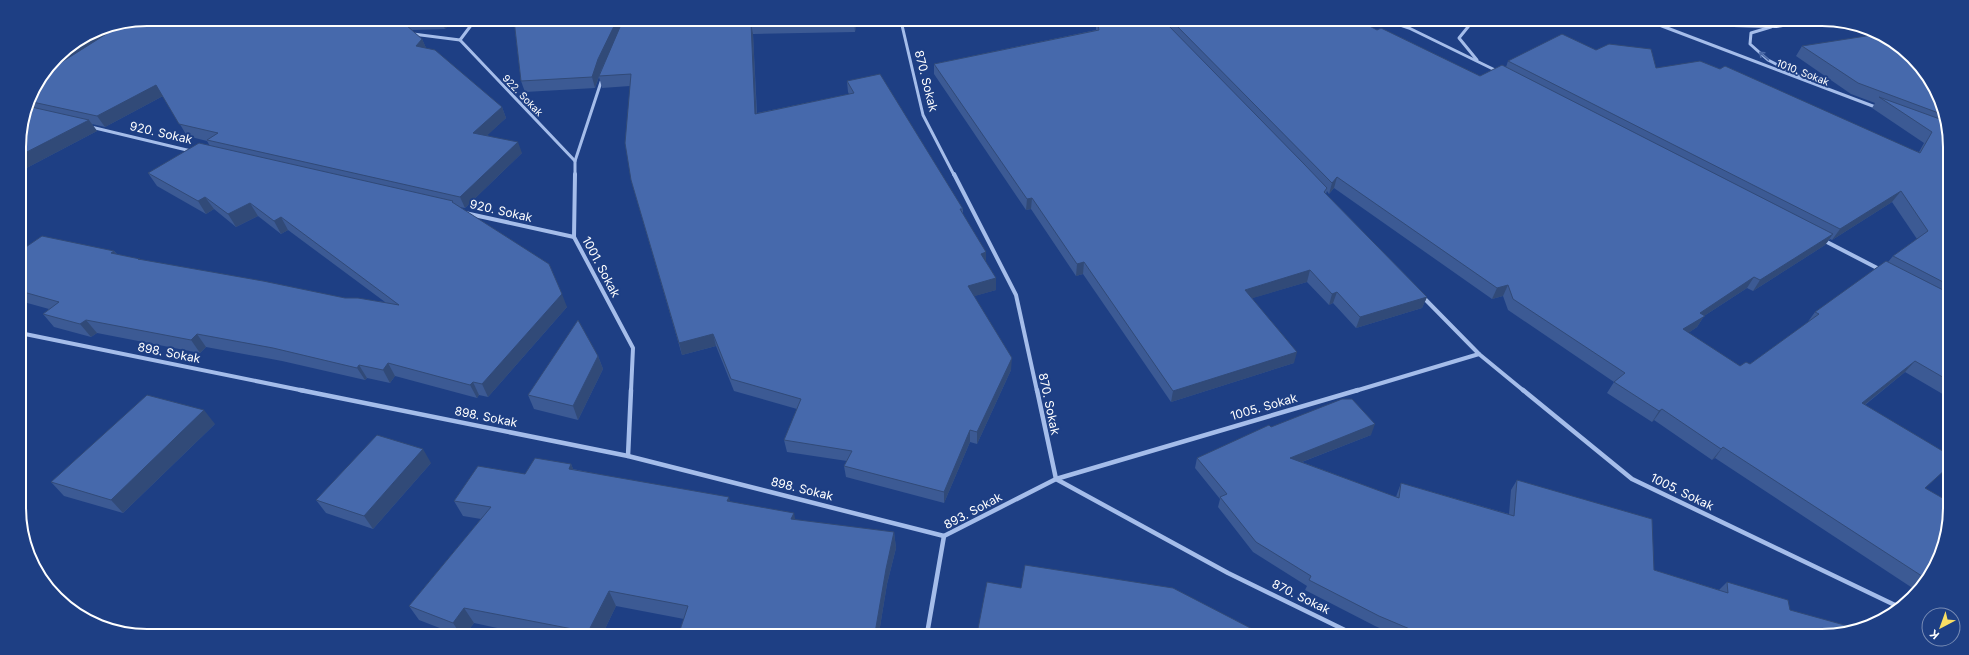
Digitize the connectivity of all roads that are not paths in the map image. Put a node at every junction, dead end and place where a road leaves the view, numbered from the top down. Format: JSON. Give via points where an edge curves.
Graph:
{"nodes":[{"id":1,"x":470,"y":26,"type":"edge"},
{"id":2,"x":902,"y":26,"type":"edge"},
{"id":3,"x":1403,"y":26,"type":"edge"},
{"id":4,"x":1469,"y":26,"type":"edge"},
{"id":5,"x":1662,"y":26,"type":"edge"},
{"id":6,"x":1773,"y":26,"type":"edge"},
{"id":7,"x":405,"y":33,"type":"edge"},
{"id":8,"x":460,"y":40,"type":"junction"},
{"id":9,"x":1479,"y":62,"type":"junction"},
{"id":10,"x":604,"y":70,"type":"edge"},
{"id":11,"x":1500,"y":73,"type":"edge"},
{"id":12,"x":1823,"y":88,"type":"junction"},
{"id":13,"x":1882,"y":109,"type":"dead end"},
{"id":14,"x":87,"y":126,"type":"edge"},
{"id":15,"x":195,"y":151,"type":"edge"},
{"id":16,"x":575,"y":161,"type":"junction"},
{"id":17,"x":458,"y":211,"type":"edge"},
{"id":18,"x":574,"y":237,"type":"junction"},
{"id":19,"x":1819,"y":238,"type":"edge"},
{"id":20,"x":1883,"y":271,"type":"edge"},
{"id":21,"x":1418,"y":291,"type":"edge"},
{"id":22,"x":26,"y":334,"type":"edge"},
{"id":23,"x":1479,"y":354,"type":"junction"},
{"id":24,"x":628,"y":456,"type":"junction"},
{"id":25,"x":1056,"y":479,"type":"junction"},
{"id":26,"x":944,"y":536,"type":"junction"},
{"id":27,"x":1895,"y":605,"type":"edge"},
{"id":28,"x":928,"y":629,"type":"edge"},
{"id":29,"x":1343,"y":629,"type":"edge"}],
"edges":[{"from":1,"to":8,"type":"street"},
{"from":2,"to":25,"type":"street","name":"870. Sokak","via":[[923,115],[1016,295]]},
{"from":3,"to":9,"type":"street"},
{"from":4,"to":9,"type":"street","via":[[1459,38]]},
{"from":5,"to":12,"type":"street","name":"1010. Sokak"},
{"from":12,"to":6,"type":"street","one_way":true,"via":[[1768,60],[1750,44],[1751,33]]},
{"from":7,"to":8,"type":"street"},
{"from":8,"to":16,"type":"street","name":"922. Sokak"},
{"from":9,"to":11,"type":"street"},
{"from":10,"to":16,"type":"street","name":"1001. Sokak"},
{"from":12,"to":13,"type":"street","name":"1010. Sokak"},
{"from":14,"to":15,"type":"street","name":"920. Sokak"},
{"from":16,"to":18,"type":"street","name":"1001. Sokak"},
{"from":17,"to":18,"type":"street","name":"920. Sokak"},
{"from":18,"to":24,"type":"street","name":"1001. Sokak","via":[[633,348]]},
{"from":19,"to":20,"type":"street"},
{"from":21,"to":23,"type":"street","name":"1005. Sokak"},
{"from":22,"to":24,"type":"street","name":"898. Sokak"},
{"from":23,"to":25,"type":"street","name":"1005. Sokak"},
{"from":23,"to":27,"type":"street","name":"1005. Sokak","via":[[1632,479]]},
{"from":24,"to":26,"type":"street","name":"898. Sokak"},
{"from":25,"to":26,"type":"street","name":"893. Sokak"},
{"from":25,"to":29,"type":"street","name":"870. Sokak","via":[[1228,573]]},
{"from":26,"to":28,"type":"street","name":"893. Sokak"}]}
